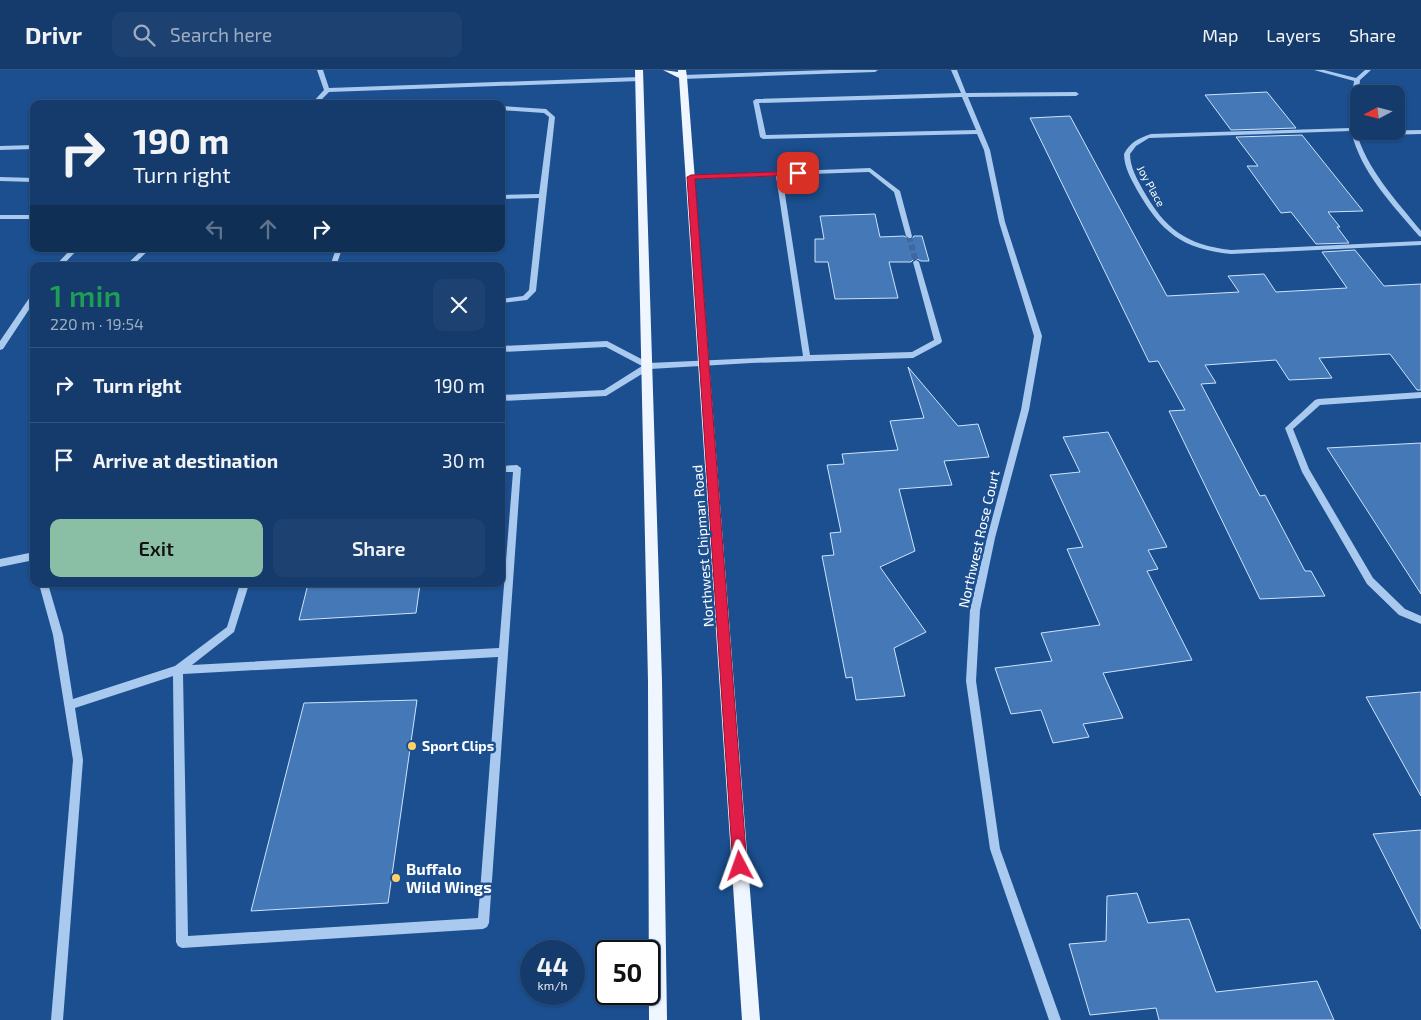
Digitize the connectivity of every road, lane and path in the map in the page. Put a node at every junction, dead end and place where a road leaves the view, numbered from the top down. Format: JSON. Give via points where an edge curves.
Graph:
{"nodes":[{"id":1,"x":320,"y":70,"type":"edge"},
{"id":2,"x":667,"y":70,"type":"edge"},
{"id":3,"x":875,"y":70,"type":"edge"},
{"id":4,"x":954,"y":70,"type":"edge"},
{"id":5,"x":1317,"y":70,"type":"edge"},
{"id":6,"x":1368,"y":70,"type":"edge"},
{"id":7,"x":747,"y":72,"type":"edge"},
{"id":8,"x":640,"y":74,"type":"edge"},
{"id":9,"x":683,"y":74,"type":"edge"},
{"id":10,"x":1357,"y":80,"type":"junction"},
{"id":11,"x":1357,"y":85,"type":"edge"},
{"id":12,"x":326,"y":90,"type":"junction"},
{"id":13,"x":1076,"y":94,"type":"dead end"},
{"id":14,"x":964,"y":95,"type":"junction"},
{"id":15,"x":317,"y":100,"type":"edge"},
{"id":16,"x":505,"y":108,"type":"edge"},
{"id":17,"x":1350,"y":129,"type":"edge"},
{"id":18,"x":980,"y":132,"type":"junction"},
{"id":19,"x":1405,"y":132,"type":"edge"},
{"id":20,"x":1421,"y":132,"type":"edge"},
{"id":21,"x":1358,"y":140,"type":"edge"},
{"id":22,"x":30,"y":147,"type":"edge"},
{"id":23,"x":0,"y":148,"type":"edge"},
{"id":24,"x":779,"y":174,"type":"junction"},
{"id":25,"x":691,"y":177,"type":"junction"},
{"id":26,"x":0,"y":179,"type":"edge"},
{"id":27,"x":30,"y":180,"type":"edge"},
{"id":28,"x":542,"y":196,"type":"junction"},
{"id":29,"x":505,"y":197,"type":"edge"},
{"id":30,"x":0,"y":217,"type":"edge"},
{"id":31,"x":30,"y":217,"type":"edge"},
{"id":32,"x":1421,"y":235,"type":"edge"},
{"id":33,"x":909,"y":236,"type":"tunnel mouth"},
{"id":34,"x":1421,"y":243,"type":"edge"},
{"id":35,"x":72,"y":252,"type":"edge"},
{"id":36,"x":144,"y":252,"type":"edge"},
{"id":37,"x":62,"y":262,"type":"edge"},
{"id":38,"x":132,"y":262,"type":"edge"},
{"id":39,"x":916,"y":262,"type":"tunnel mouth"},
{"id":40,"x":505,"y":300,"type":"edge"},
{"id":41,"x":30,"y":302,"type":"edge"},
{"id":42,"x":0,"y":346,"type":"edge"},
{"id":43,"x":505,"y":349,"type":"edge"},
{"id":44,"x":807,"y":358,"type":"junction"},
{"id":45,"x":704,"y":362,"type":"junction"},
{"id":46,"x":648,"y":366,"type":"junction"},
{"id":47,"x":1421,"y":395,"type":"edge"},
{"id":48,"x":505,"y":398,"type":"edge"},
{"id":49,"x":505,"y":469,"type":"edge"},
{"id":50,"x":30,"y":557,"type":"edge"},
{"id":51,"x":0,"y":563,"type":"edge"},
{"id":52,"x":44,"y":587,"type":"edge"},
{"id":53,"x":243,"y":587,"type":"edge"},
{"id":54,"x":1421,"y":620,"type":"edge"},
{"id":55,"x":503,"y":652,"type":"junction"},
{"id":56,"x":178,"y":670,"type":"junction"},
{"id":57,"x":69,"y":704,"type":"junction"},
{"id":58,"x":57,"y":1020,"type":"edge"},
{"id":59,"x":658,"y":1020,"type":"edge"},
{"id":60,"x":751,"y":1020,"type":"edge"},
{"id":61,"x":1055,"y":1020,"type":"edge"}],
"edges":[{"from":1,"to":12,"type":"street"},
{"from":2,"to":9,"type":"main road"},
{"from":3,"to":7,"type":"street"},
{"from":4,"to":14,"type":"street","name":"Northwest Rose Court"},
{"from":5,"to":10,"type":"street"},
{"from":6,"to":10,"type":"street"},
{"from":7,"to":9,"type":"street"},
{"from":8,"to":12,"type":"street"},
{"from":8,"to":46,"type":"main road"},
{"from":9,"to":25,"type":"main road","name":"Northwest Chipman Road"},
{"from":10,"to":11,"type":"street"},
{"from":12,"to":15,"type":"lane"},
{"from":13,"to":14,"type":"lane"},
{"from":14,"to":18,"type":"street","name":"Northwest Rose Court"},
{"from":14,"to":18,"type":"lane","via":[[756,101],[763,138]]},
{"from":16,"to":28,"type":"street","via":[[546,111],[552,117]]},
{"from":17,"to":34,"type":"street","name":"Joy Place","via":[[1151,136],[1131,147],[1127,155],[1128,166],[1157,218],[1181,238],[1212,250],[1231,252]]},
{"from":18,"to":61,"type":"street","name":"Northwest Rose Court","via":[[987,150],[1002,222],[1038,336],[1026,410],[974,610],[971,681],[995,849]]},
{"from":19,"to":20,"type":"street"},
{"from":21,"to":32,"type":"street","via":[[1360,150],[1378,182]]},
{"from":22,"to":23,"type":"street"},
{"from":24,"to":25,"type":"street"},
{"from":24,"to":33,"type":"street","via":[[870,170],[897,190]]},
{"from":24,"to":44,"type":"street"},
{"from":25,"to":45,"type":"main road","name":"Northwest Chipman Road"},
{"from":26,"to":27,"type":"street"},
{"from":28,"to":29,"type":"street"},
{"from":28,"to":40,"type":"street","via":[[532,291],[525,298]]},
{"from":30,"to":31,"type":"street"},
{"from":35,"to":37,"type":"street"},
{"from":36,"to":38,"type":"street"},
{"from":39,"to":44,"type":"street","via":[[938,341],[913,355]]},
{"from":41,"to":42,"type":"street"},
{"from":43,"to":46,"type":"street","via":[[607,344]]},
{"from":44,"to":45,"type":"street"},
{"from":45,"to":46,"type":"street"},
{"from":45,"to":60,"type":"main road","name":"Northwest Chipman Road"},
{"from":46,"to":48,"type":"street","via":[[606,393]]},
{"from":46,"to":59,"type":"main road"},
{"from":47,"to":54,"type":"street","via":[[1318,402],[1289,428],[1305,470],[1370,580],[1402,612]]},
{"from":49,"to":55,"type":"street","via":[[517,468]]},
{"from":50,"to":51,"type":"street"},
{"from":52,"to":57,"type":"street","via":[[58,636]]},
{"from":53,"to":56,"type":"street","via":[[231,629]]},
{"from":55,"to":56,"type":"street"},
{"from":55,"to":56,"type":"street","via":[[483,923],[182,942]]},
{"from":56,"to":57,"type":"street"},
{"from":57,"to":58,"type":"street","via":[[78,760]]}]}
